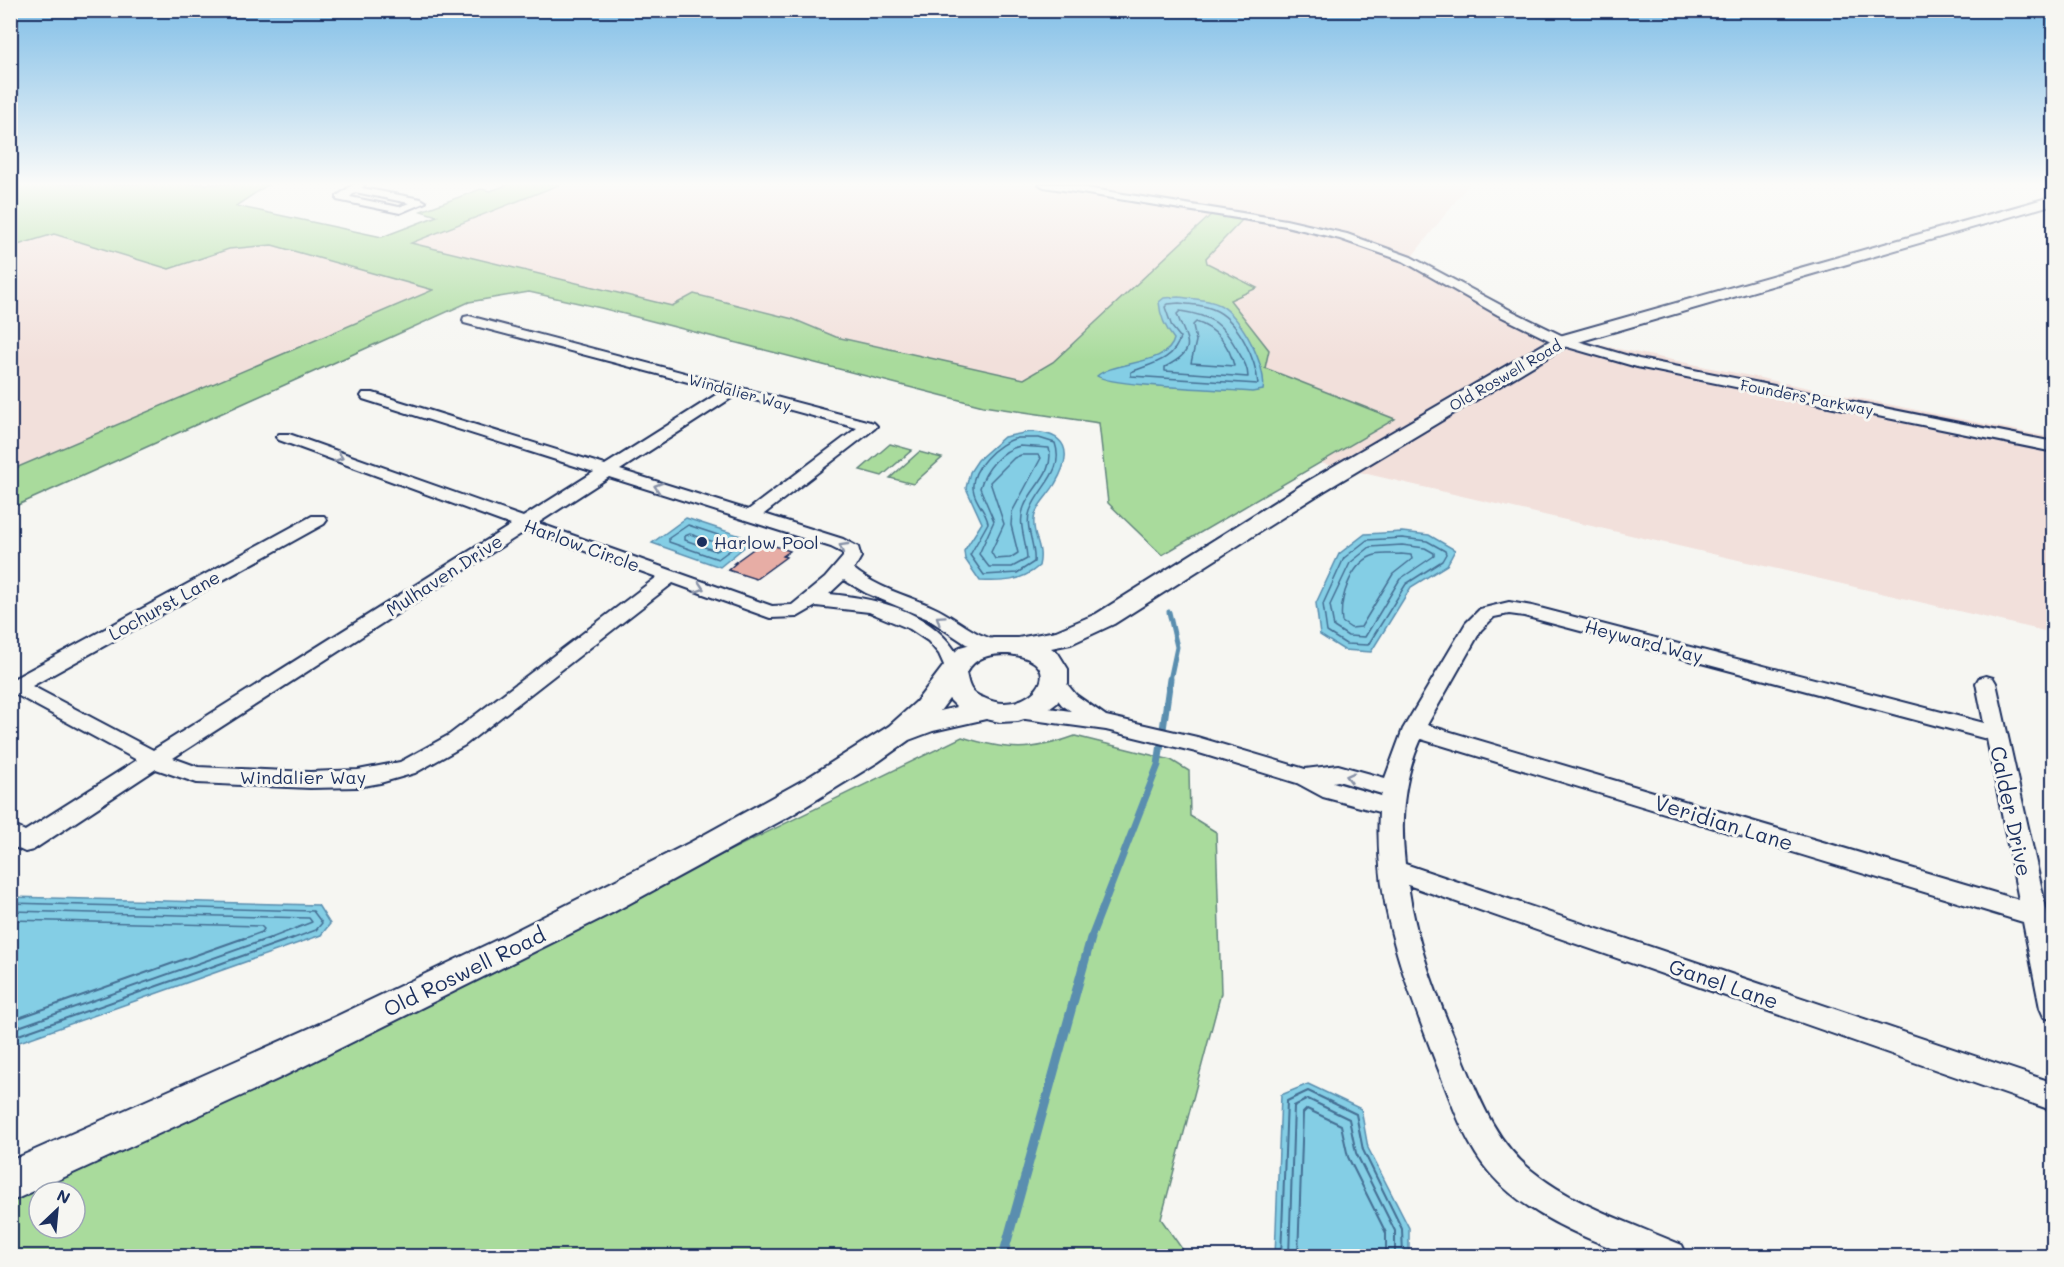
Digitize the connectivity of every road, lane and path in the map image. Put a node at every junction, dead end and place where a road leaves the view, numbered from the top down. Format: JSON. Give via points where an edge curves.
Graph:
{"nodes":[{"id":1,"x":1363,"y":243,"type":"edge"},
{"id":2,"x":1886,"y":243,"type":"edge"},
{"id":3,"x":468,"y":320,"type":"dead end"},
{"id":4,"x":1562,"y":341,"type":"junction"},
{"id":5,"x":735,"y":390,"type":"junction"},
{"id":6,"x":368,"y":396,"type":"dead end"},
{"id":7,"x":284,"y":437,"type":"dead end"},
{"id":8,"x":2054,"y":447,"type":"edge"},
{"id":9,"x":607,"y":471,"type":"junction"},
{"id":10,"x":751,"y":516,"type":"junction"},
{"id":11,"x":318,"y":520,"type":"dead end"},
{"id":12,"x":525,"y":524,"type":"junction"},
{"id":13,"x":844,"y":570,"type":"junction"},
{"id":14,"x":669,"y":577,"type":"junction"},
{"id":15,"x":812,"y":600,"type":"junction"},
{"id":16,"x":1105,"y":619,"type":"junction"},
{"id":17,"x":991,"y":645,"type":"junction"},
{"id":18,"x":1020,"y":646,"type":"junction"},
{"id":19,"x":954,"y":671,"type":"junction"},
{"id":20,"x":1055,"y":681,"type":"junction"},
{"id":21,"x":1986,"y":683,"type":"dead end"},
{"id":22,"x":12,"y":686,"type":"edge"},
{"id":23,"x":985,"y":710,"type":"junction"},
{"id":24,"x":1018,"y":711,"type":"junction"},
{"id":25,"x":1106,"y":723,"type":"junction"},
{"id":26,"x":1414,"y":729,"type":"junction"},
{"id":27,"x":903,"y":732,"type":"junction"},
{"id":28,"x":1996,"y":734,"type":"junction"},
{"id":29,"x":154,"y":760,"type":"junction"},
{"id":30,"x":1393,"y":798,"type":"junction"},
{"id":31,"x":10,"y":833,"type":"edge"},
{"id":32,"x":1394,"y":870,"type":"junction"},
{"id":33,"x":2034,"y":915,"type":"junction"},
{"id":34,"x":2054,"y":1008,"type":"edge"},
{"id":35,"x":2054,"y":1097,"type":"edge"},
{"id":36,"x":17,"y":1182,"type":"edge"},
{"id":37,"x":1671,"y":1257,"type":"edge"}],
"edges":[{"from":1,"to":4,"type":"street","name":"Founders Parkway","via":[[1407,259]]},
{"from":2,"to":4,"type":"street","name":"Old Roswell Road"},
{"from":3,"to":5,"type":"street","name":"Windalier Way"},
{"from":4,"to":8,"type":"street","name":"Founders Parkway","via":[[1637,363]]},
{"from":4,"to":16,"type":"street","name":"Old Roswell Road","via":[[1316,486]]},
{"from":5,"to":9,"type":"street","name":"Mulhaven Drive"},
{"from":5,"to":10,"type":"street","name":"Windalier Way","via":[[868,426]]},
{"from":6,"to":9,"type":"street"},
{"from":7,"to":12,"type":"street","name":"Harlow Circle","one_way":true},
{"from":10,"to":9,"type":"street","one_way":true},
{"from":9,"to":12,"type":"street","name":"Mulhaven Drive"},
{"from":13,"to":10,"type":"street","one_way":true,"via":[[853,555],[846,546]]},
{"from":11,"to":22,"type":"street","name":"Lochurst Lane"},
{"from":12,"to":14,"type":"street","name":"Harlow Circle"},
{"from":12,"to":29,"type":"street","name":"Mulhaven Drive"},
{"from":13,"to":15,"type":"street","name":"Harlow Circle"},
{"from":17,"to":13,"type":"street","one_way":true,"via":[[965,636],[926,610],[858,582]]},
{"from":14,"to":15,"type":"street","name":"Harlow Circle","one_way":true,"via":[[770,612],[790,613]]},
{"from":14,"to":29,"type":"street","name":"Windalier Way","via":[[456,741],[400,770],[354,780],[218,777],[187,772]]},
{"from":15,"to":19,"type":"street","name":"Harlow Circle","via":[[850,601],[913,623],[939,639],[952,657]]},
{"from":16,"to":18,"type":"street","name":"Old Roswell Road","via":[[1062,638]]},
{"from":16,"to":20,"type":"street","name":"Old Roswell Road","via":[[1072,653]]},
{"from":17,"to":18,"type":"street","name":"Old Roswell Road"},
{"from":17,"to":19,"type":"street","name":"Old Roswell Road","via":[[968,654]]},
{"from":18,"to":20,"type":"street","name":"Old Roswell Road","via":[[1049,661]]},
{"from":19,"to":23,"type":"street","name":"Old Roswell Road","via":[[953,685],[959,696]]},
{"from":19,"to":27,"type":"street","name":"Old Roswell Road","via":[[932,703]]},
{"from":20,"to":24,"type":"street","name":"Old Roswell Road","via":[[1042,700]]},
{"from":20,"to":25,"type":"street","via":[[1069,700]]},
{"from":21,"to":28,"type":"street","name":"Calder Drive"},
{"from":22,"to":29,"type":"street","name":"Windalier Way"},
{"from":23,"to":24,"type":"street","name":"Old Roswell Road"},
{"from":23,"to":27,"type":"street","name":"Old Roswell Road"},
{"from":24,"to":25,"type":"street"},
{"from":25,"to":30,"type":"street","via":[[1305,777],[1331,790]]},
{"from":26,"to":28,"type":"street","name":"Heyward Way","via":[[1482,615],[1500,607],[1536,613]]},
{"from":26,"to":30,"type":"street","name":"Heyward Way"},
{"from":26,"to":33,"type":"street","name":"Veridian Lane"},
{"from":27,"to":36,"type":"street","name":"Old Roswell Road","via":[[741,830],[562,924]]},
{"from":28,"to":33,"type":"street","name":"Calder Drive"},
{"from":29,"to":31,"type":"street","via":[[26,843]]},
{"from":30,"to":32,"type":"street","name":"Heyward Way"},
{"from":32,"to":35,"type":"street","name":"Ganel Lane"},
{"from":32,"to":37,"type":"street","name":"Heyward Way","via":[[1405,943],[1416,976],[1470,1113],[1501,1162],[1523,1184],[1578,1218]]},
{"from":33,"to":34,"type":"street","name":"Calder Drive"}]}
